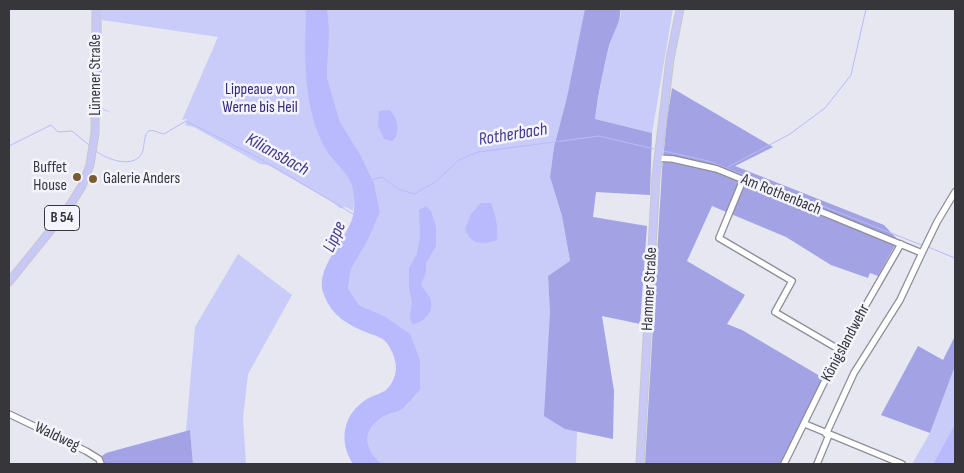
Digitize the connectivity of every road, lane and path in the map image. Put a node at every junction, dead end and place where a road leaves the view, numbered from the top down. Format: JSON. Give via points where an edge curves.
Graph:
{"nodes":[{"id":1,"x":96,"y":9,"type":"edge"},
{"id":2,"x":680,"y":9,"type":"edge"},
{"id":3,"x":658,"y":158,"type":"junction"},
{"id":4,"x":742,"y":180,"type":"junction"},
{"id":5,"x":955,"y":192,"type":"edge"},
{"id":6,"x":901,"y":244,"type":"junction"},
{"id":7,"x":922,"y":253,"type":"junction"},
{"id":8,"x":9,"y":282,"type":"edge"},
{"id":9,"x":840,"y":350,"type":"junction"},
{"id":10,"x":9,"y":414,"type":"edge"},
{"id":11,"x":805,"y":424,"type":"junction"},
{"id":12,"x":827,"y":434,"type":"junction"},
{"id":13,"x":101,"y":464,"type":"edge"},
{"id":14,"x":640,"y":464,"type":"edge"},
{"id":15,"x":784,"y":464,"type":"edge"},
{"id":16,"x":817,"y":464,"type":"edge"},
{"id":17,"x":902,"y":464,"type":"edge"}],
"edges":[{"from":1,"to":8,"type":"main road","name":"Lünener Straße","number":"B 54","via":[[95,142],[86,176],[59,221]]},
{"from":2,"to":3,"type":"main road","name":"Hammer Straße"},
{"from":3,"to":4,"type":"street","name":"Am Rothenbach","via":[[709,167]]},
{"from":3,"to":14,"type":"main road","name":"Hammer Straße"},
{"from":4,"to":6,"type":"street","name":"Am Rothenbach"},
{"from":4,"to":9,"type":"street","via":[[719,238],[792,281],[775,312]]},
{"from":5,"to":7,"type":"street","name":"Königslandwehr"},
{"from":6,"to":7,"type":"street"},
{"from":6,"to":9,"type":"street","name":"Königslandwehr"},
{"from":7,"to":12,"type":"street","name":"Königslandwehr","via":[[900,300],[854,373]]},
{"from":9,"to":11,"type":"street","name":"Königslandwehr"},
{"from":10,"to":13,"type":"street","name":"Waldweg","via":[[86,451]]},
{"from":11,"to":12,"type":"street"},
{"from":11,"to":15,"type":"street","name":"Königslandwehr"},
{"from":12,"to":16,"type":"street","name":"Königslandwehr"},
{"from":12,"to":17,"type":"street"}]}
